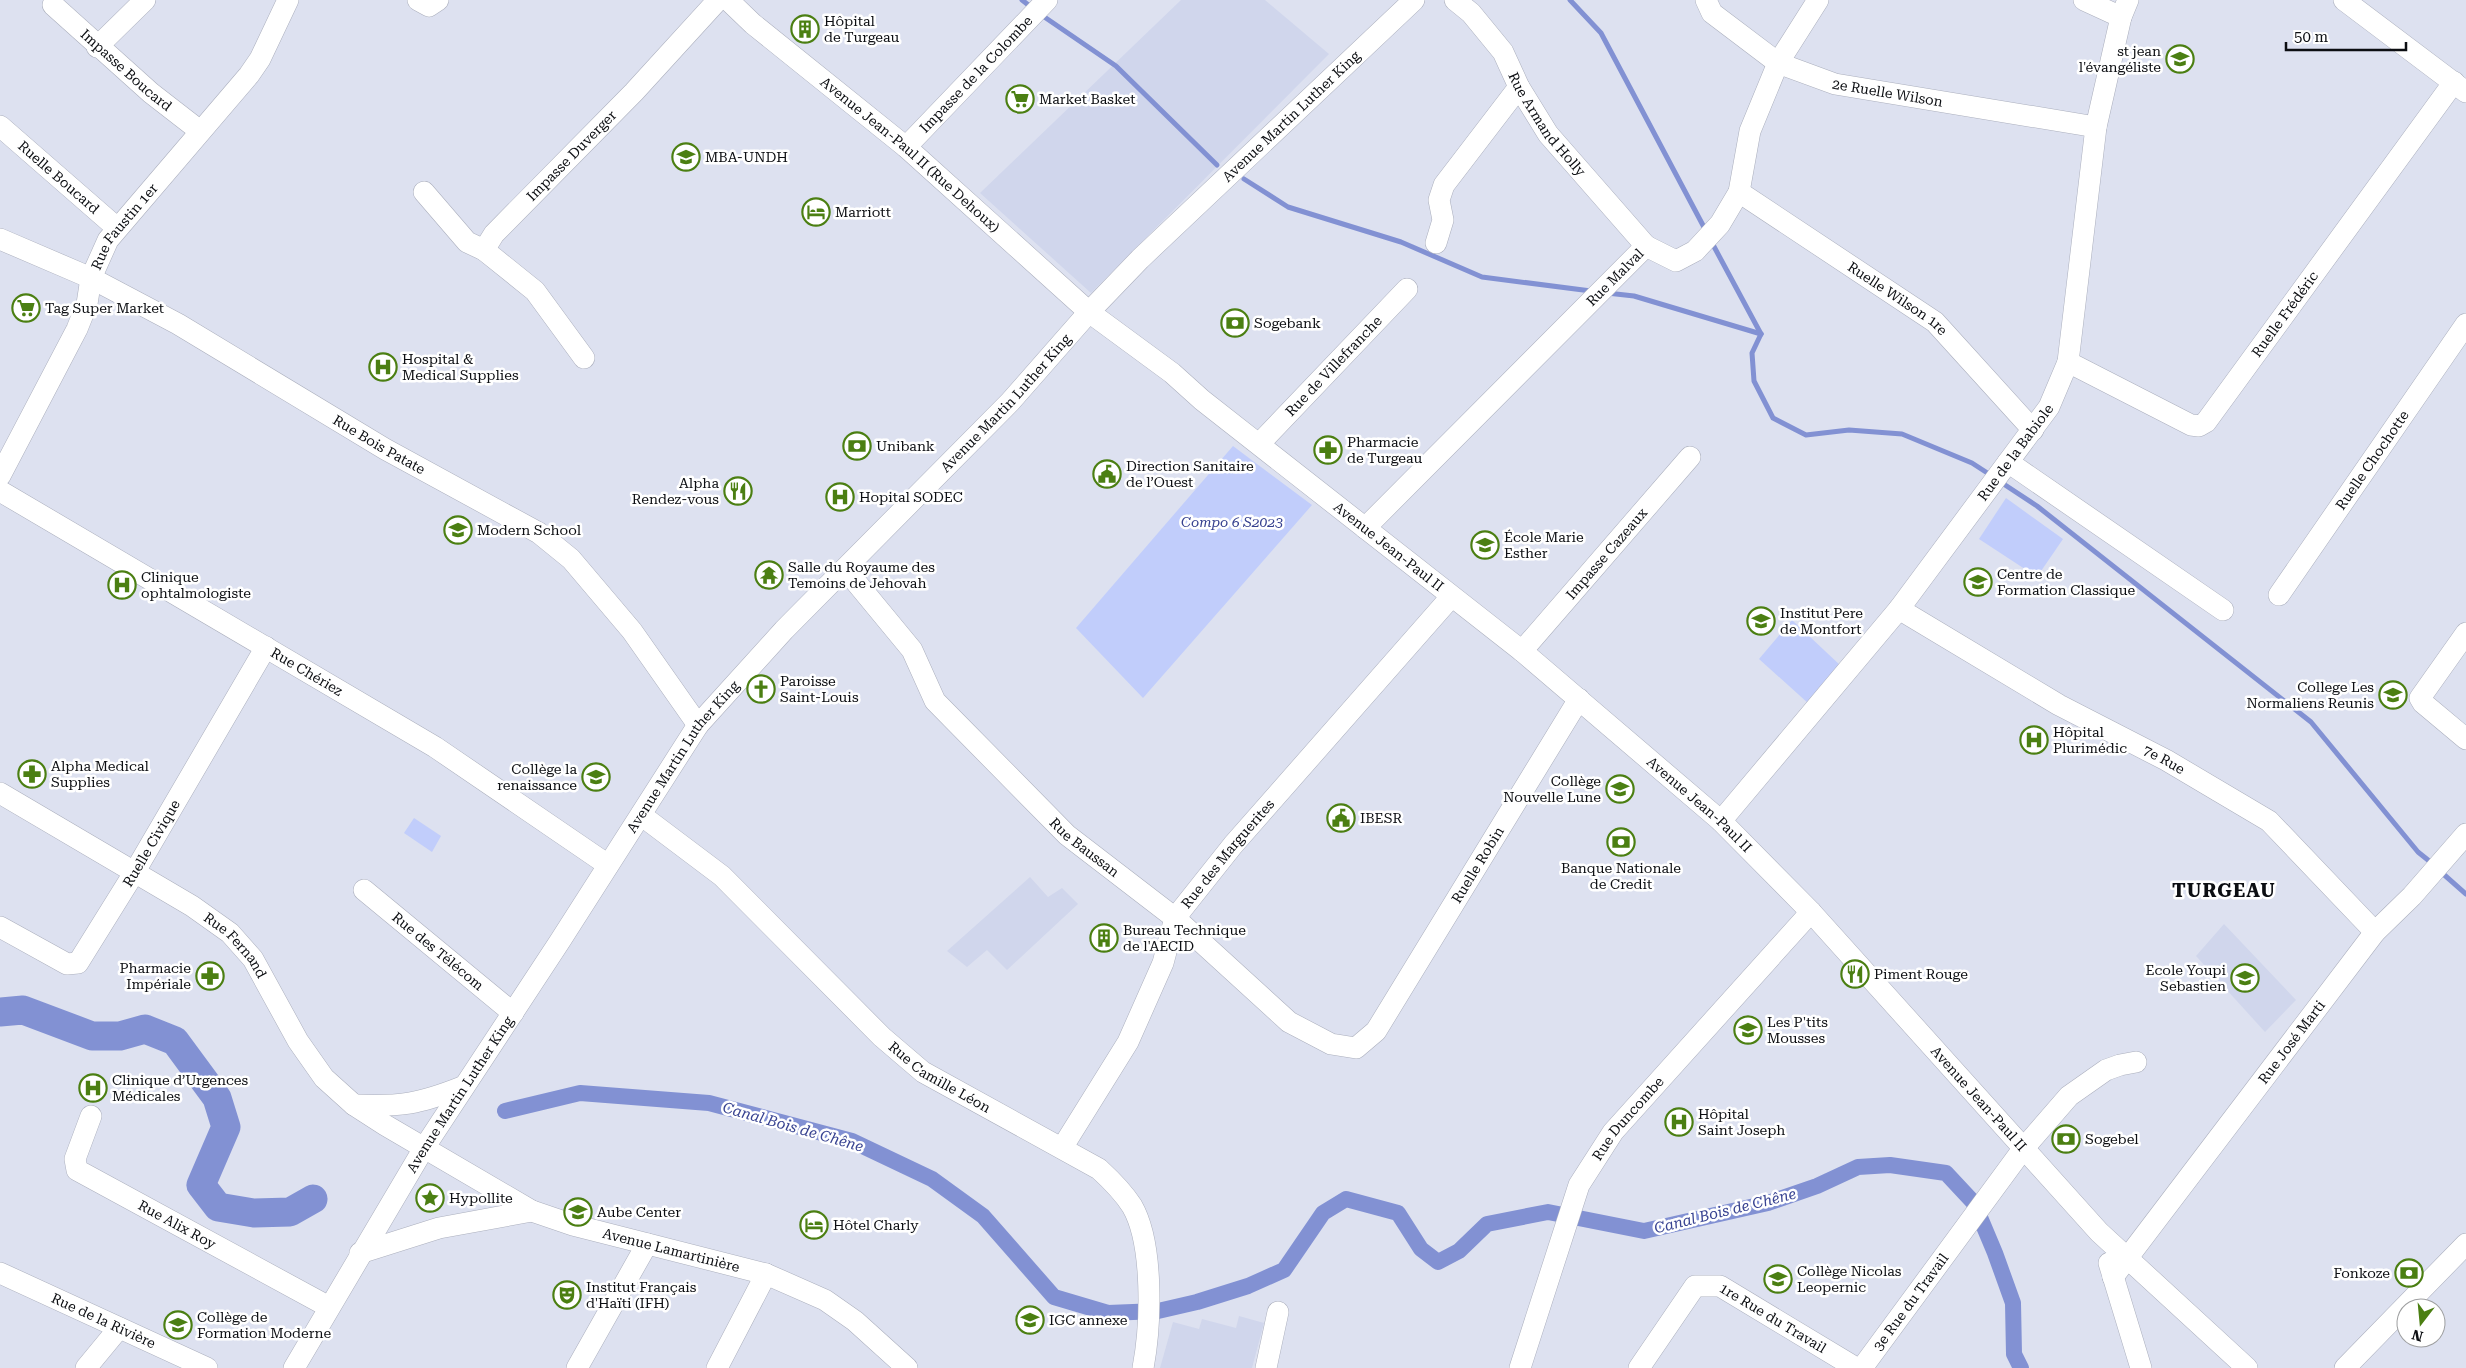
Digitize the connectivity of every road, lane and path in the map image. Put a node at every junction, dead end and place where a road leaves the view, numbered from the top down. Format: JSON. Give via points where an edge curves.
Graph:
{"nodes":[{"id":1,"x":145,"y":0,"type":"edge"},
{"id":2,"x":718,"y":0,"type":"edge"},
{"id":3,"x":1414,"y":0,"type":"edge"},
{"id":4,"x":1455,"y":0,"type":"edge"},
{"id":5,"x":1706,"y":0,"type":"edge"},
{"id":6,"x":1818,"y":0,"type":"edge"},
{"id":7,"x":2084,"y":0,"type":"edge"},
{"id":8,"x":2344,"y":0,"type":"edge"},
{"id":9,"x":283,"y":3,"type":"edge"},
{"id":10,"x":739,"y":4,"type":"edge"},
{"id":11,"x":53,"y":5,"type":"dead end"},
{"id":12,"x":1041,"y":6,"type":"edge"},
{"id":13,"x":2124,"y":8,"type":"edge"},
{"id":14,"x":97,"y":47,"type":"junction"},
{"id":15,"x":1778,"y":63,"type":"junction"},
{"id":16,"x":1519,"y":87,"type":"junction"},
{"id":17,"x":2460,"y":87,"type":"edge"},
{"id":18,"x":0,"y":126,"type":"edge"},
{"id":19,"x":2096,"y":127,"type":"junction"},
{"id":20,"x":200,"y":131,"type":"junction"},
{"id":21,"x":906,"y":147,"type":"junction"},
{"id":22,"x":424,"y":192,"type":"dead end"},
{"id":23,"x":1739,"y":192,"type":"junction"},
{"id":24,"x":117,"y":228,"type":"junction"},
{"id":25,"x":0,"y":239,"type":"edge"},
{"id":26,"x":1436,"y":243,"type":"dead end"},
{"id":27,"x":1646,"y":246,"type":"junction"},
{"id":28,"x":484,"y":250,"type":"junction"},
{"id":29,"x":91,"y":278,"type":"junction"},
{"id":30,"x":1407,"y":289,"type":"dead end"},
{"id":31,"x":1089,"y":312,"type":"junction"},
{"id":32,"x":2466,"y":324,"type":"edge"},
{"id":33,"x":584,"y":358,"type":"dead end"},
{"id":34,"x":2068,"y":362,"type":"junction"},
{"id":35,"x":2033,"y":430,"type":"junction"},
{"id":36,"x":1259,"y":444,"type":"junction"},
{"id":37,"x":1690,"y":457,"type":"dead end"},
{"id":38,"x":2000,"y":473,"type":"junction"},
{"id":39,"x":0,"y":476,"type":"edge"},
{"id":40,"x":0,"y":491,"type":"edge"},
{"id":41,"x":1364,"y":528,"type":"junction"},
{"id":42,"x":846,"y":570,"type":"junction"},
{"id":43,"x":2279,"y":595,"type":"dead end"},
{"id":44,"x":1451,"y":596,"type":"junction"},
{"id":45,"x":1899,"y":609,"type":"junction"},
{"id":46,"x":2222,"y":610,"type":"dead end"},
{"id":47,"x":2466,"y":633,"type":"edge"},
{"id":48,"x":266,"y":647,"type":"junction"},
{"id":49,"x":1522,"y":650,"type":"junction"},
{"id":50,"x":1579,"y":699,"type":"junction"},
{"id":51,"x":698,"y":725,"type":"junction"},
{"id":52,"x":2466,"y":739,"type":"edge"},
{"id":53,"x":0,"y":794,"type":"edge"},
{"id":54,"x":641,"y":815,"type":"junction"},
{"id":55,"x":1721,"y":821,"type":"junction"},
{"id":56,"x":2466,"y":834,"type":"edge"},
{"id":57,"x":608,"y":865,"type":"junction"},
{"id":58,"x":134,"y":873,"type":"junction"},
{"id":59,"x":364,"y":890,"type":"dead end"},
{"id":60,"x":1811,"y":912,"type":"junction"},
{"id":61,"x":1175,"y":918,"type":"junction"},
{"id":62,"x":0,"y":927,"type":"edge"},
{"id":63,"x":2375,"y":932,"type":"junction"},
{"id":64,"x":512,"y":1013,"type":"junction"},
{"id":65,"x":1376,"y":1031,"type":"joint"},
{"id":66,"x":2136,"y":1062,"type":"dead end"},
{"id":67,"x":462,"y":1087,"type":"junction"},
{"id":68,"x":354,"y":1105,"type":"junction"},
{"id":69,"x":91,"y":1116,"type":"dead end"},
{"id":70,"x":424,"y":1148,"type":"junction"},
{"id":71,"x":1062,"y":1148,"type":"junction"},
{"id":72,"x":2023,"y":1150,"type":"junction"},
{"id":73,"x":532,"y":1211,"type":"junction"},
{"id":74,"x":2099,"y":1232,"type":"junction"},
{"id":75,"x":647,"y":1244,"type":"junction"},
{"id":76,"x":2466,"y":1244,"type":"edge"},
{"id":77,"x":360,"y":1253,"type":"junction"},
{"id":78,"x":2125,"y":1258,"type":"junction"},
{"id":79,"x":0,"y":1273,"type":"edge"},
{"id":80,"x":766,"y":1274,"type":"junction"},
{"id":81,"x":2113,"y":1277,"type":"junction"},
{"id":82,"x":329,"y":1307,"type":"junction"},
{"id":83,"x":1278,"y":1312,"type":"dead end"},
{"id":84,"x":118,"y":1328,"type":"junction"},
{"id":85,"x":86,"y":1368,"type":"edge"},
{"id":86,"x":207,"y":1368,"type":"edge"},
{"id":87,"x":294,"y":1368,"type":"edge"},
{"id":88,"x":577,"y":1368,"type":"edge"},
{"id":89,"x":717,"y":1368,"type":"edge"},
{"id":90,"x":907,"y":1368,"type":"edge"},
{"id":91,"x":1142,"y":1368,"type":"edge"},
{"id":92,"x":1266,"y":1368,"type":"edge"},
{"id":93,"x":1520,"y":1368,"type":"edge"},
{"id":94,"x":1639,"y":1368,"type":"edge"},
{"id":95,"x":1856,"y":1368,"type":"edge"},
{"id":96,"x":1862,"y":1368,"type":"edge"},
{"id":97,"x":2141,"y":1368,"type":"edge"},
{"id":98,"x":2247,"y":1368,"type":"edge"},
{"id":99,"x":2345,"y":1368,"type":"edge"}],
"edges":[{"from":1,"to":14,"type":"street"},
{"from":2,"to":28,"type":"street","name":"Impasse Duverger","via":[[634,92],[494,234]]},
{"from":3,"to":31,"type":"street","name":"Avenue Martin Luther King","via":[[1147,252]]},
{"from":4,"to":16,"type":"street","name":"Rue Armand Holly","via":[[1471,13],[1503,52]]},
{"from":5,"to":15,"type":"street","name":"2e Ruelle Wilson","via":[[1712,13]]},
{"from":6,"to":15,"type":"street","name":"Rue Malval"},
{"from":7,"to":13,"type":"street"},
{"from":8,"to":17,"type":"street"},
{"from":9,"to":20,"type":"street","name":"Rue Faustin 1er","via":[[254,67]]},
{"from":10,"to":21,"type":"street","name":"Avenue Jean-Paul II (Rue Dehoux)"},
{"from":11,"to":14,"type":"street","name":"Impasse Boucard"},
{"from":12,"to":21,"type":"street","name":"Impasse de la Colombe"},
{"from":13,"to":19,"type":"street","name":"Rue de la Babiole"},
{"from":14,"to":20,"type":"street","name":"Impasse Boucard"},
{"from":15,"to":19,"type":"street","name":"2e Ruelle Wilson","via":[[1835,84]]},
{"from":15,"to":23,"type":"street","name":"Rue Malval","via":[[1750,130]]},
{"from":16,"to":26,"type":"street","via":[[1444,185],[1439,200],[1443,220]]},
{"from":16,"to":27,"type":"street","name":"Rue Armand Holly","via":[[1548,134]]},
{"from":17,"to":34,"type":"street","name":"Ruelle Frédéric","via":[[2206,422],[2199,426],[2191,425]]},
{"from":18,"to":24,"type":"street","name":"Ruelle Boucard"},
{"from":19,"to":34,"type":"street","name":"Rue de la Babiole"},
{"from":20,"to":24,"type":"street","name":"Rue Faustin 1er"},
{"from":21,"to":31,"type":"street","name":"Avenue Jean-Paul II (Rue Dehoux)"},
{"from":22,"to":28,"type":"street","via":[[467,242]]},
{"from":23,"to":27,"type":"street","name":"Rue Malval","via":[[1720,224],[1695,251],[1676,261]]},
{"from":23,"to":35,"type":"street","name":"Ruelle Wilson 1re","via":[[1935,322]]},
{"from":24,"to":29,"type":"street","name":"Rue Faustin 1er"},
{"from":25,"to":29,"type":"street","name":"Rue Bois Patate"},
{"from":27,"to":41,"type":"street","name":"Rue Malval"},
{"from":28,"to":33,"type":"street","via":[[536,291]]},
{"from":29,"to":39,"type":"street","name":"Rue Faustin 1er","via":[[87,304],[77,330]]},
{"from":29,"to":51,"type":"street","name":"Rue Bois Patate","via":[[178,324],[384,449],[540,533],[571,559],[632,631]]},
{"from":30,"to":36,"type":"street","name":"Rue de Villefranche"},
{"from":31,"to":36,"type":"street","name":"Avenue Jean-Paul II","via":[[1172,373]]},
{"from":31,"to":42,"type":"street","name":"Avenue Martin Luther King","via":[[1010,402]]},
{"from":32,"to":43,"type":"street","name":"Ruelle Chochotte"},
{"from":34,"to":35,"type":"street","name":"Rue de la Babiole","via":[[2049,407]]},
{"from":35,"to":38,"type":"street","name":"Rue de la Babiole"},
{"from":36,"to":41,"type":"street","name":"Avenue Jean-Paul II"},
{"from":37,"to":49,"type":"street","name":"Impasse Cazeaux"},
{"from":38,"to":45,"type":"street","name":"Rue de la Babiole"},
{"from":38,"to":46,"type":"street"},
{"from":40,"to":48,"type":"street","name":"Rue Chériez"},
{"from":41,"to":44,"type":"street","name":"Avenue Jean-Paul II"},
{"from":42,"to":51,"type":"street","name":"Avenue Martin Luther King","via":[[784,630]]},
{"from":42,"to":61,"type":"street","name":"Rue Baussan","via":[[912,650],[935,701],[1067,835]]},
{"from":44,"to":49,"type":"street","name":"Avenue Jean-Paul II"},
{"from":44,"to":61,"type":"street","name":"Rue des Marguerites","via":[[1233,845]]},
{"from":45,"to":55,"type":"street","name":"Rue de la Babiole"},
{"from":45,"to":63,"type":"street","name":"7e Rue","via":[[2059,705],[2166,760],[2269,821]]},
{"from":47,"to":52,"type":"street","via":[[2420,698]]},
{"from":48,"to":57,"type":"street","name":"Rue Chériez","via":[[435,747]]},
{"from":48,"to":58,"type":"street","name":"Ruelle Civique"},
{"from":49,"to":50,"type":"street","name":"Avenue Jean-Paul II"},
{"from":50,"to":55,"type":"street","name":"Avenue Jean-Paul II"},
{"from":50,"to":65,"type":"street","name":"Ruelle Robin"},
{"from":51,"to":54,"type":"street","name":"Avenue Martin Luther King"},
{"from":53,"to":58,"type":"street","name":"Rue Fernand"},
{"from":54,"to":57,"type":"street","name":"Avenue Martin Luther King"},
{"from":54,"to":71,"type":"street","name":"Rue Camille Léon","via":[[722,876],[882,1037],[923,1072]]},
{"from":55,"to":60,"type":"street","name":"Avenue Jean-Paul II"},
{"from":56,"to":63,"type":"street","name":"Rue José Marti","via":[[2412,896]]},
{"from":57,"to":64,"type":"street","name":"Avenue Martin Luther King"},
{"from":58,"to":62,"type":"street","name":"Ruelle Civique","via":[[78,962],[67,964]]},
{"from":58,"to":68,"type":"street","name":"Rue Fernand","via":[[192,906],[230,933],[253,959],[298,1041],[324,1078]]},
{"from":59,"to":64,"type":"street","name":"Rue des Télécom"},
{"from":60,"to":72,"type":"street","name":"Avenue Jean-Paul II"},
{"from":60,"to":93,"type":"street","name":"Rue Duncombe","via":[[1613,1132],[1579,1185]]},
{"from":61,"to":65,"type":"street","name":"Rue Baussan","via":[[1289,1022],[1331,1044],[1356,1048]]},
{"from":61,"to":71,"type":"street","name":"Rue des Marguerites","via":[[1163,963],[1128,1042]]},
{"from":63,"to":78,"type":"street","name":"Rue José Marti"},
{"from":64,"to":67,"type":"street","name":"Avenue Martin Luther King"},
{"from":66,"to":72,"type":"street","name":"3e Rue du Travail","via":[[2106,1070],[2076,1091]]},
{"from":67,"to":68,"type":"street","via":[[426,1101],[392,1107]]},
{"from":67,"to":70,"type":"street","name":"Avenue Martin Luther King"},
{"from":68,"to":70,"type":"street","name":"Rue Fernand"},
{"from":69,"to":82,"type":"street","name":"Rue Alix Roy","via":[[75,1159],[77,1170]]},
{"from":70,"to":73,"type":"street","name":"Avenue Lamartinière"},
{"from":70,"to":77,"type":"street","name":"Avenue Martin Luther King"},
{"from":71,"to":91,"type":"street","name":"Rue Camille Léon","via":[[1099,1169],[1116,1185],[1132,1207],[1142,1232],[1148,1266],[1147,1344]]},
{"from":72,"to":74,"type":"street","name":"Avenue Jean-Paul II"},
{"from":72,"to":96,"type":"street","name":"3e Rue du Travail"},
{"from":73,"to":75,"type":"street","name":"Avenue Lamartinière"},
{"from":73,"to":77,"type":"street","via":[[439,1228]]},
{"from":74,"to":78,"type":"street","name":"Avenue Jean-Paul II"},
{"from":74,"to":81,"type":"street"},
{"from":75,"to":80,"type":"street","name":"Avenue Lamartinière"},
{"from":75,"to":88,"type":"street"},
{"from":76,"to":99,"type":"street"},
{"from":77,"to":82,"type":"street","name":"Avenue Martin Luther King"},
{"from":78,"to":81,"type":"street","name":"Rue José Marti"},
{"from":78,"to":98,"type":"street","name":"Avenue Jean-Paul II"},
{"from":79,"to":84,"type":"street","name":"Rue de la Rivière"},
{"from":80,"to":89,"type":"street"},
{"from":80,"to":90,"type":"street","name":"Avenue Lamartinière","via":[[825,1300],[855,1321]]},
{"from":81,"to":97,"type":"street"},
{"from":82,"to":87,"type":"street","name":"Avenue Martin Luther King"},
{"from":83,"to":92,"type":"street"},
{"from":84,"to":85,"type":"street"},
{"from":84,"to":86,"type":"street","name":"Rue de la Rivière"},
{"from":94,"to":95,"type":"street","name":"1re Rue du Travail","via":[[1695,1286],[1720,1286]]}]}
